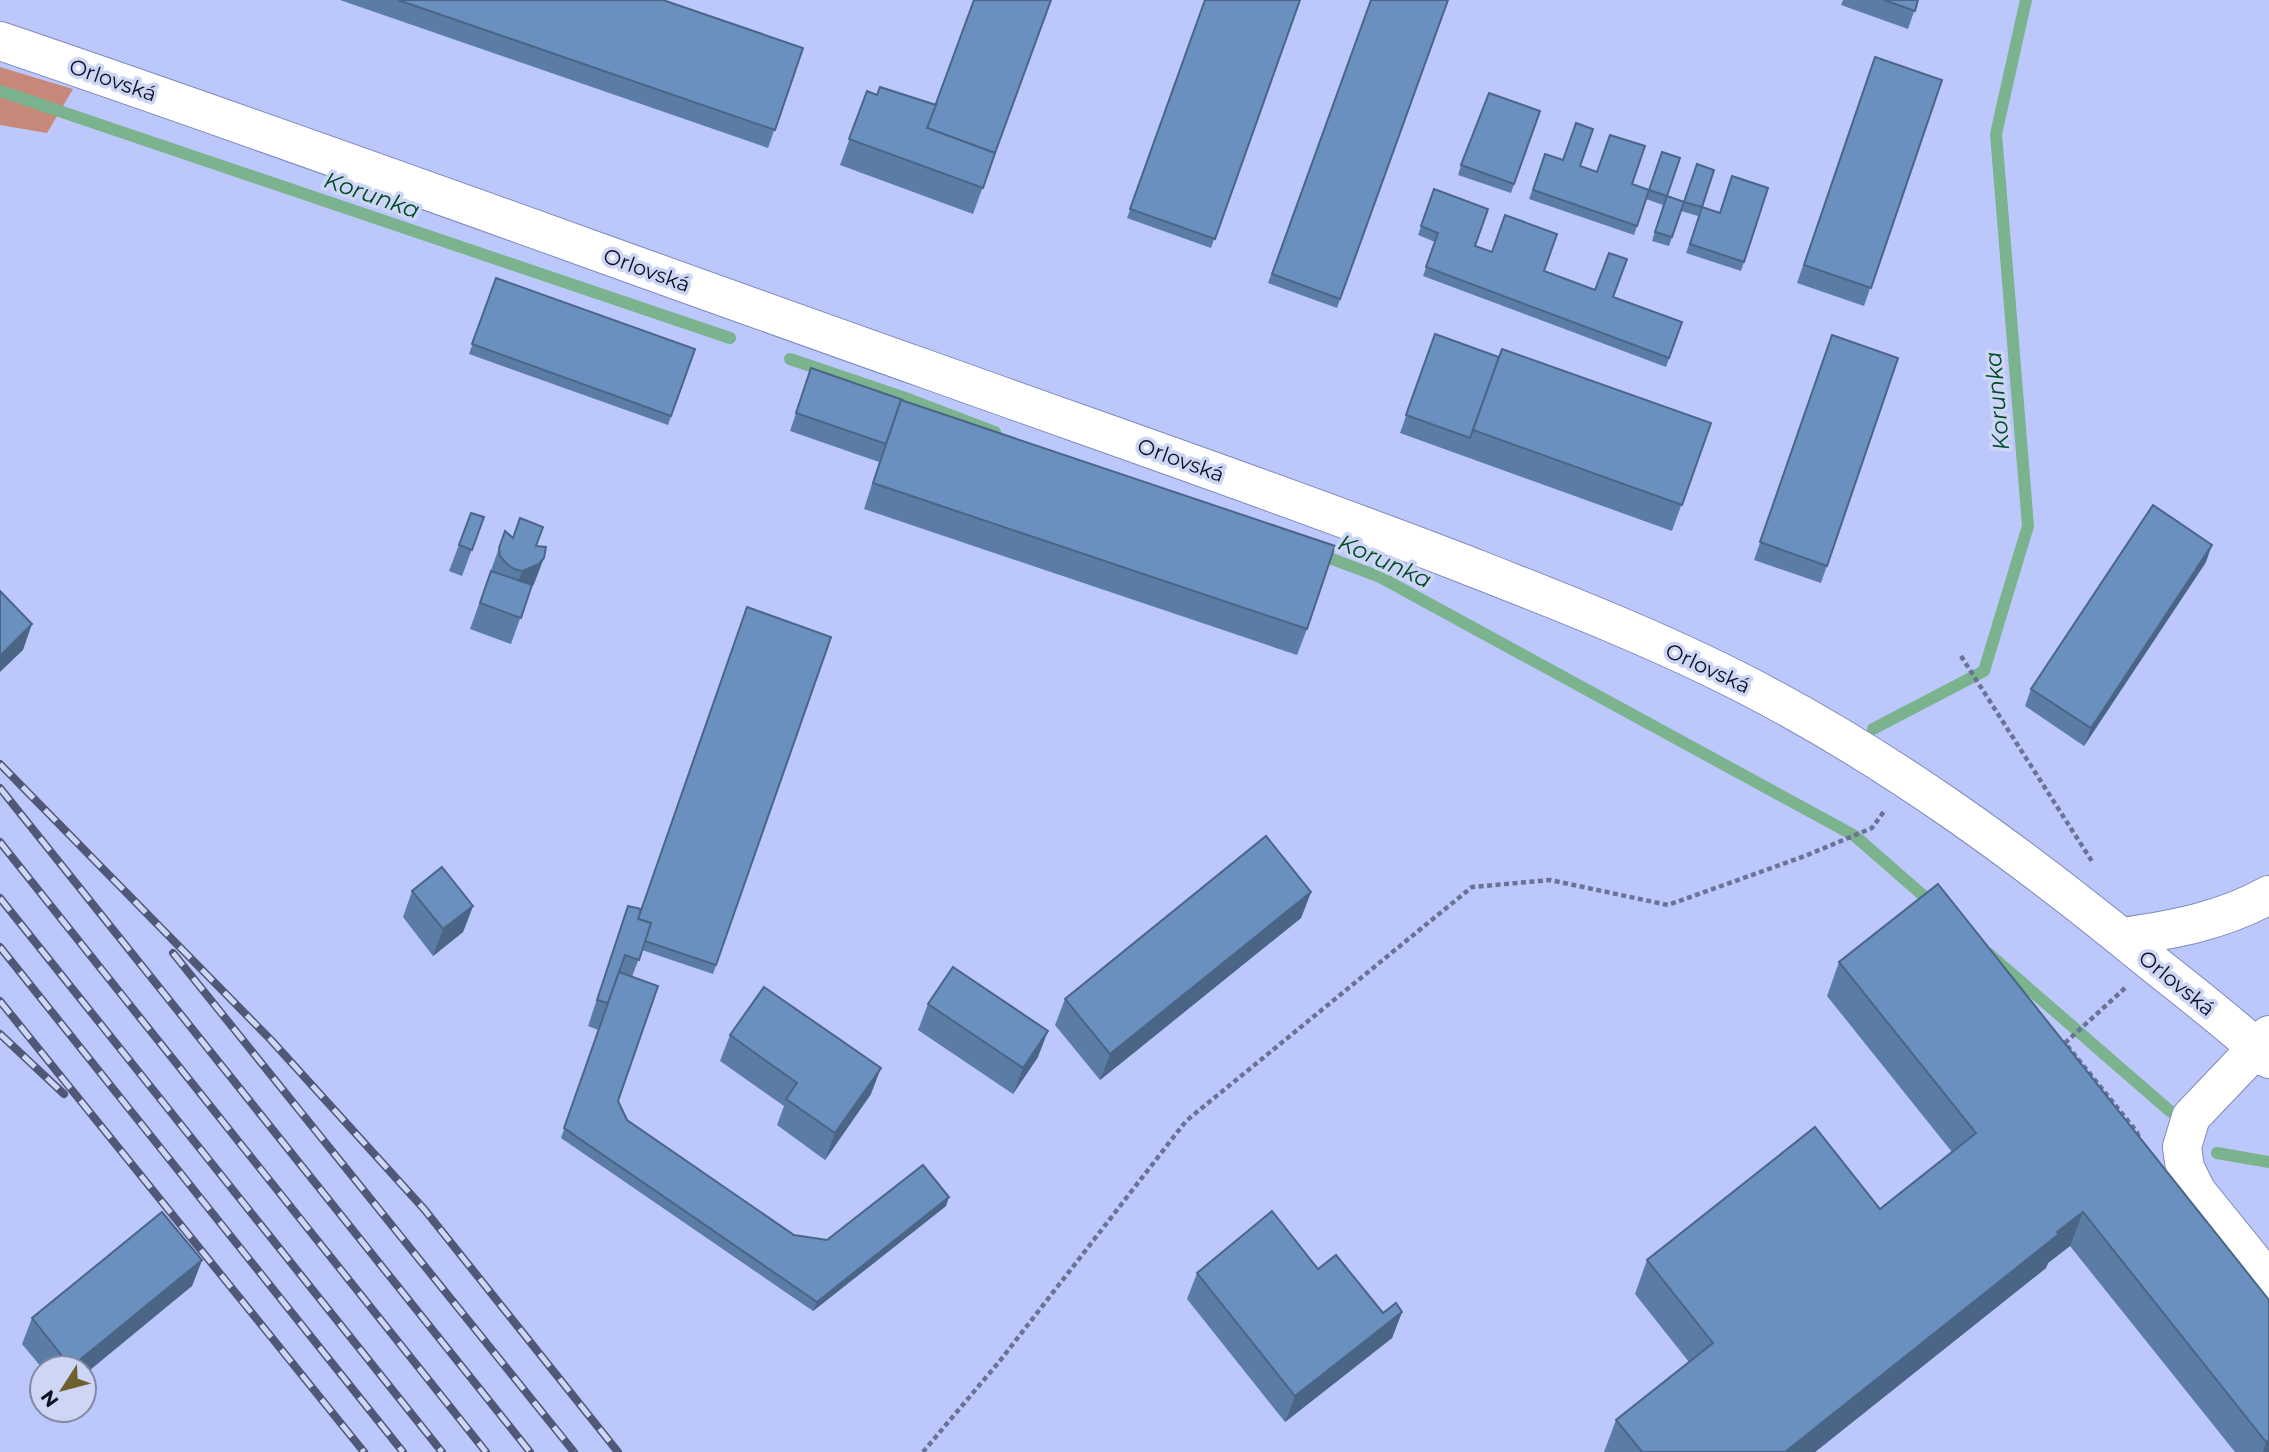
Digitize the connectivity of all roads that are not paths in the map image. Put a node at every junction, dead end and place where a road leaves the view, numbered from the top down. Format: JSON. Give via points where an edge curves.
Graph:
{"nodes":[{"id":1,"x":0,"y":41,"type":"edge"},
{"id":2,"x":2269,"y":895,"type":"edge"},
{"id":3,"x":2107,"y":926,"type":"junction"},
{"id":4,"x":2265,"y":1047,"type":"edge"},
{"id":5,"x":2269,"y":1281,"type":"edge"}],
"edges":[{"from":1,"to":3,"type":"main road","name":"Orlovská","via":[[1373,529],[1583,612],[1741,682],[1813,721],[1969,820]]},
{"from":2,"to":3,"type":"main road","via":[[2213,920],[2169,931]]},
{"from":3,"to":4,"type":"main road","name":"Orlovská"},
{"from":4,"to":5,"type":"main road","via":[[2191,1117],[2182,1147],[2185,1168],[2197,1192]]}]}
